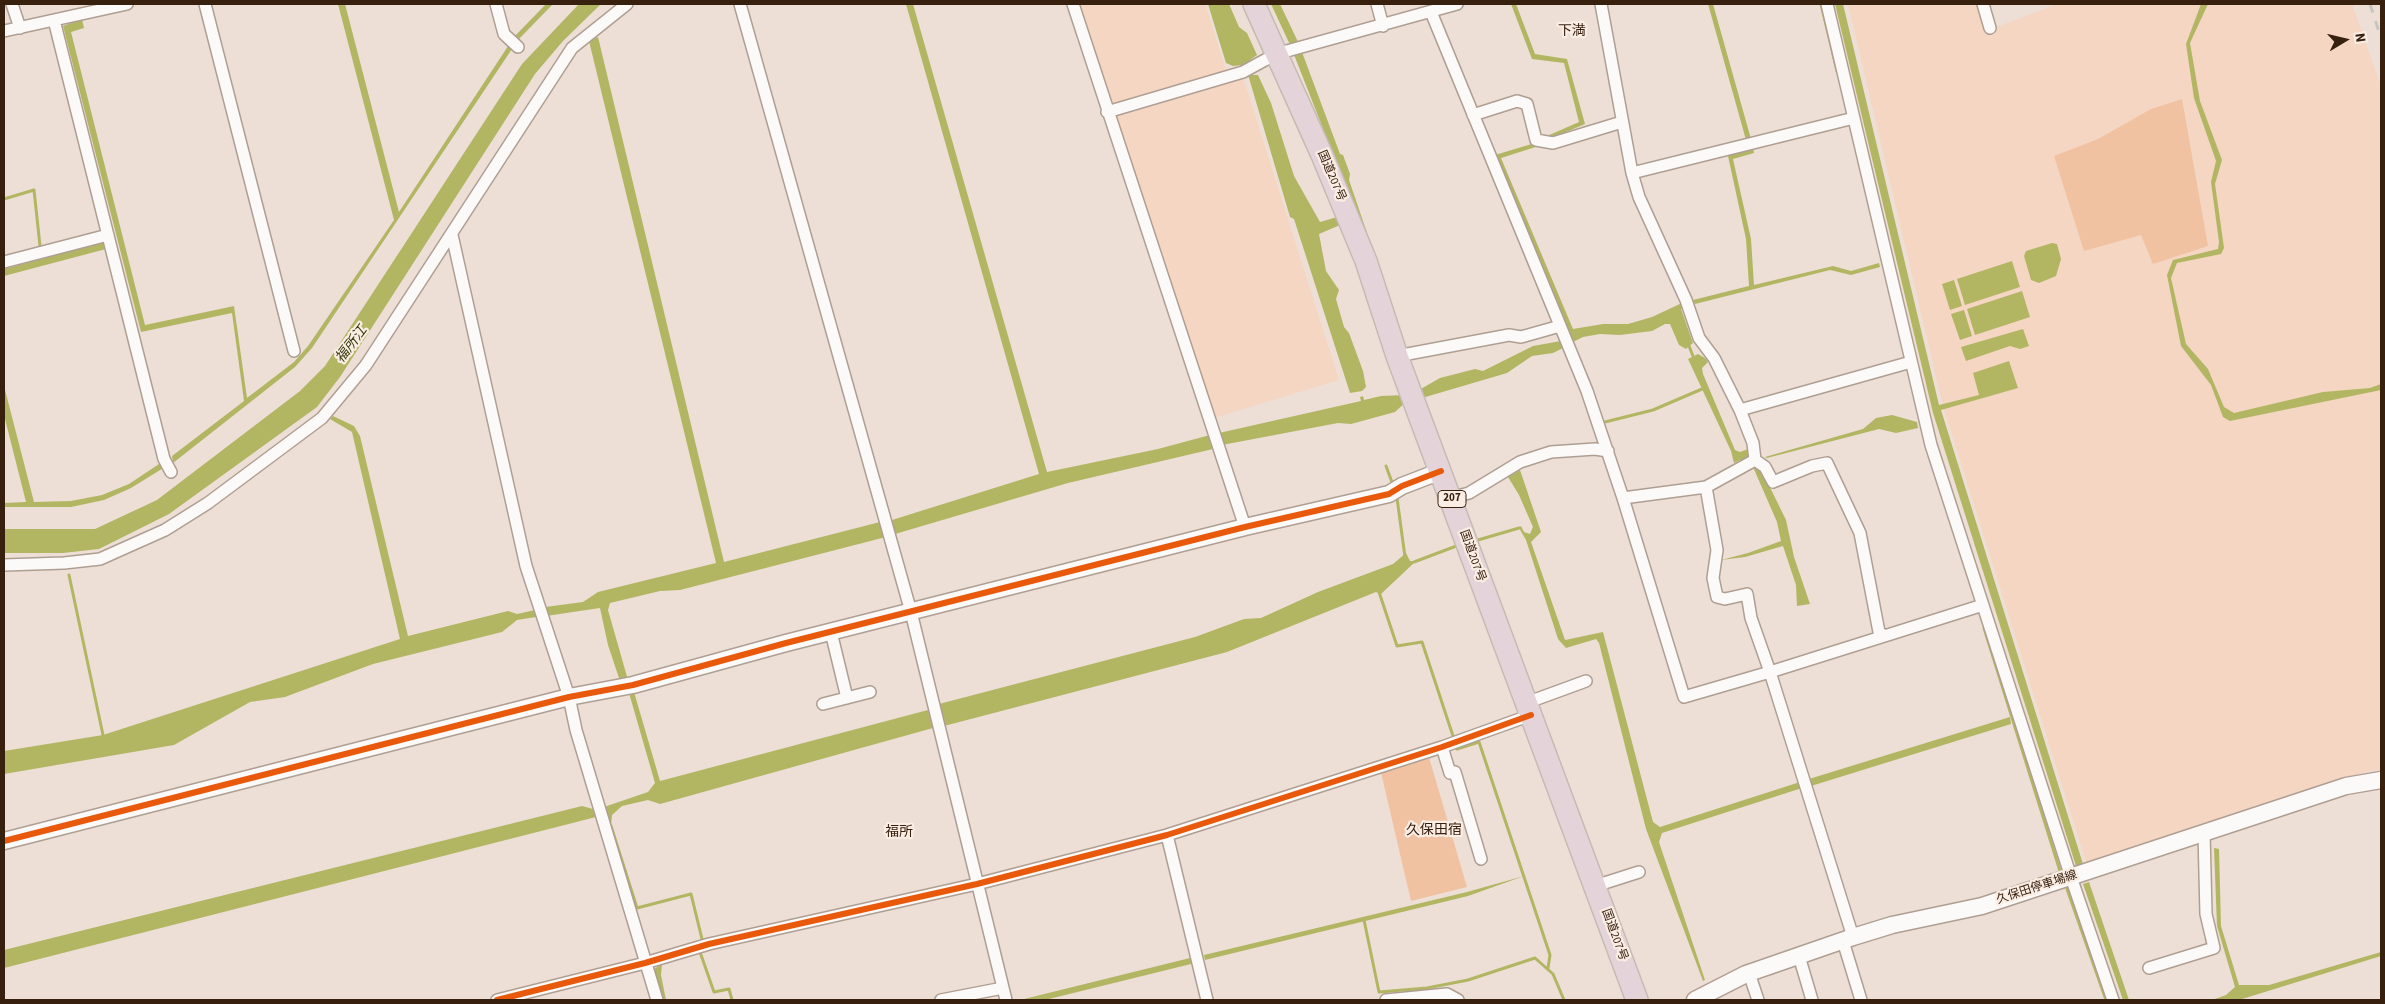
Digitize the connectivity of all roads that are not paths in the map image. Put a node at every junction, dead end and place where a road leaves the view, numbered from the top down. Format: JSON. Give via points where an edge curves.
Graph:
{"nodes":[{"id":1,"x":12,"y":4,"type":"edge"},
{"id":2,"x":127,"y":4,"type":"edge"},
{"id":3,"x":204,"y":4,"type":"edge"},
{"id":4,"x":496,"y":4,"type":"edge"},
{"id":5,"x":627,"y":4,"type":"edge"},
{"id":6,"x":740,"y":4,"type":"edge"},
{"id":7,"x":1073,"y":4,"type":"edge"},
{"id":8,"x":1254,"y":4,"type":"edge"},
{"id":9,"x":1378,"y":4,"type":"edge"},
{"id":10,"x":1457,"y":4,"type":"edge"},
{"id":11,"x":1601,"y":4,"type":"edge"},
{"id":12,"x":1827,"y":4,"type":"edge"},
{"id":13,"x":1982,"y":4,"type":"edge"},
{"id":14,"x":1431,"y":12,"type":"junction"},
{"id":15,"x":54,"y":20,"type":"junction"},
{"id":16,"x":1382,"y":26,"type":"junction"},
{"id":17,"x":20,"y":28,"type":"junction"},
{"id":18,"x":1990,"y":28,"type":"dead end"},
{"id":19,"x":4,"y":31,"type":"edge"},
{"id":20,"x":518,"y":46,"type":"dead end"},
{"id":21,"x":1282,"y":53,"type":"junction"},
{"id":22,"x":1107,"y":112,"type":"junction"},
{"id":23,"x":1473,"y":115,"type":"junction"},
{"id":24,"x":1849,"y":119,"type":"junction"},
{"id":25,"x":1622,"y":122,"type":"junction"},
{"id":26,"x":1632,"y":174,"type":"junction"},
{"id":27,"x":108,"y":235,"type":"junction"},
{"id":28,"x":452,"y":235,"type":"junction"},
{"id":29,"x":4,"y":262,"type":"edge"},
{"id":30,"x":1564,"y":336,"type":"junction"},
{"id":31,"x":294,"y":351,"type":"dead end"},
{"id":32,"x":1397,"y":356,"type":"junction"},
{"id":33,"x":1911,"y":362,"type":"junction"},
{"id":34,"x":1740,"y":410,"type":"junction"},
{"id":35,"x":1608,"y":451,"type":"junction"},
{"id":36,"x":1750,"y":462,"type":"junction"},
{"id":37,"x":1441,"y":471,"type":"junction"},
{"id":38,"x":171,"y":472,"type":"dead end"},
{"id":39,"x":1706,"y":487,"type":"junction"},
{"id":40,"x":1451,"y":498,"type":"junction"},
{"id":41,"x":1623,"y":498,"type":"junction"},
{"id":42,"x":1245,"y":527,"type":"junction"},
{"id":43,"x":4,"y":565,"type":"edge"},
{"id":44,"x":1983,"y":604,"type":"junction"},
{"id":45,"x":911,"y":612,"type":"junction"},
{"id":46,"x":831,"y":632,"type":"junction"},
{"id":47,"x":1883,"y":635,"type":"junction"},
{"id":48,"x":1770,"y":672,"type":"junction"},
{"id":49,"x":1586,"y":681,"type":"dead end"},
{"id":50,"x":870,"y":692,"type":"dead end"},
{"id":51,"x":569,"y":697,"type":"junction"},
{"id":52,"x":847,"y":698,"type":"junction"},
{"id":53,"x":823,"y":704,"type":"dead end"},
{"id":54,"x":1528,"y":709,"type":"junction"},
{"id":55,"x":1442,"y":747,"type":"junction"},
{"id":56,"x":2381,"y":780,"type":"edge"},
{"id":57,"x":2204,"y":833,"type":"junction"},
{"id":58,"x":1167,"y":834,"type":"junction"},
{"id":59,"x":4,"y":841,"type":"edge"},
{"id":60,"x":1481,"y":859,"type":"dead end"},
{"id":61,"x":1639,"y":872,"type":"dead end"},
{"id":62,"x":2071,"y":877,"type":"junction"},
{"id":63,"x":977,"y":884,"type":"junction"},
{"id":64,"x":1596,"y":886,"type":"junction"},
{"id":65,"x":1848,"y":939,"type":"junction"},
{"id":66,"x":1799,"y":956,"type":"junction"},
{"id":67,"x":646,"y":963,"type":"junction"},
{"id":68,"x":2149,"y":968,"type":"dead end"},
{"id":69,"x":1749,"y":972,"type":"junction"},
{"id":70,"x":1003,"y":988,"type":"junction"},
{"id":71,"x":497,"y":1000,"type":"edge"},
{"id":72,"x":656,"y":1000,"type":"edge"},
{"id":73,"x":941,"y":1000,"type":"edge"},
{"id":74,"x":1006,"y":1000,"type":"edge"},
{"id":75,"x":1207,"y":1000,"type":"edge"},
{"id":76,"x":1386,"y":1000,"type":"edge"},
{"id":77,"x":1458,"y":1000,"type":"edge"},
{"id":78,"x":1637,"y":1000,"type":"edge"},
{"id":79,"x":1695,"y":1000,"type":"edge"},
{"id":80,"x":1758,"y":1000,"type":"edge"},
{"id":81,"x":1812,"y":1000,"type":"edge"},
{"id":82,"x":1861,"y":1000,"type":"edge"},
{"id":83,"x":2113,"y":1000,"type":"edge"}],
"edges":[{"from":1,"to":17,"type":"street"},
{"from":2,"to":15,"type":"street"},
{"from":3,"to":31,"type":"street"},
{"from":4,"to":20,"type":"street","via":[[504,34]]},
{"from":5,"to":28,"type":"street","via":[[572,48]]},
{"from":6,"to":45,"type":"street"},
{"from":7,"to":22,"type":"street"},
{"from":8,"to":21,"type":"highway","name":"国道207号","number":"207"},
{"from":9,"to":16,"type":"street"},
{"from":10,"to":14,"type":"street"},
{"from":11,"to":25,"type":"street"},
{"from":12,"to":24,"type":"street"},
{"from":13,"to":18,"type":"street"},
{"from":14,"to":16,"type":"street"},
{"from":14,"to":23,"type":"street"},
{"from":15,"to":17,"type":"street"},
{"from":15,"to":27,"type":"street"},
{"from":16,"to":21,"type":"street"},
{"from":17,"to":19,"type":"street"},
{"from":21,"to":22,"type":"street","via":[[1243,72]]},
{"from":21,"to":32,"type":"highway","name":"国道207号","number":"207","via":[[1366,261]]},
{"from":22,"to":42,"type":"street"},
{"from":23,"to":25,"type":"street","via":[[1517,102],[1527,104],[1536,140],[1553,143]]},
{"from":23,"to":30,"type":"street"},
{"from":24,"to":26,"type":"street"},
{"from":24,"to":33,"type":"street"},
{"from":25,"to":26,"type":"street"},
{"from":26,"to":34,"type":"street","via":[[1639,197],[1688,304],[1699,338],[1714,358]]},
{"from":27,"to":29,"type":"street"},
{"from":27,"to":38,"type":"street","via":[[164,459]]},
{"from":28,"to":43,"type":"street","via":[[366,365],[322,418],[208,503],[165,530],[100,559],[64,564]]},
{"from":28,"to":51,"type":"street","via":[[526,566]]},
{"from":30,"to":32,"type":"street","via":[[1510,335]]},
{"from":30,"to":35,"type":"street","via":[[1588,390]]},
{"from":32,"to":37,"type":"highway","name":"国道207号","number":"207"},
{"from":33,"to":34,"type":"street"},
{"from":33,"to":44,"type":"street","via":[[1931,445]]},
{"from":34,"to":36,"type":"street","via":[[1753,443]]},
{"from":35,"to":40,"type":"street","via":[[1551,452],[1520,462],[1469,493]]},
{"from":35,"to":41,"type":"street"},
{"from":36,"to":39,"type":"street"},
{"from":36,"to":47,"type":"street","via":[[1764,467],[1773,482],[1827,463],[1860,533],[1879,632]]},
{"from":37,"to":40,"type":"highway","name":"国道207号","number":"207"},
{"from":37,"to":42,"type":"street","via":[[1389,494]]},
{"from":39,"to":41,"type":"street"},
{"from":39,"to":48,"type":"street","via":[[1717,550],[1713,578],[1717,597],[1725,599],[1747,594],[1751,618]]},
{"from":40,"to":54,"type":"highway","name":"国道207号","number":"207"},
{"from":41,"to":48,"type":"street","via":[[1684,696]]},
{"from":42,"to":45,"type":"street"},
{"from":44,"to":47,"type":"street"},
{"from":44,"to":62,"type":"street"},
{"from":45,"to":46,"type":"street"},
{"from":45,"to":63,"type":"street"},
{"from":46,"to":51,"type":"street","via":[[633,685]]},
{"from":46,"to":52,"type":"street"},
{"from":47,"to":48,"type":"street"},
{"from":48,"to":65,"type":"street"},
{"from":49,"to":54,"type":"street"},
{"from":50,"to":52,"type":"street"},
{"from":51,"to":59,"type":"street"},
{"from":51,"to":67,"type":"street"},
{"from":52,"to":53,"type":"street"},
{"from":54,"to":55,"type":"street"},
{"from":54,"to":64,"type":"highway","name":"国道207号","number":"207"},
{"from":55,"to":58,"type":"street"},
{"from":55,"to":60,"type":"street","via":[[1450,773],[1455,772]]},
{"from":56,"to":57,"type":"street","name":"久保田停車場線","via":[[2346,786]]},
{"from":57,"to":62,"type":"street","name":"久保田停車場線"},
{"from":57,"to":68,"type":"street","via":[[2206,914],[2214,948]]},
{"from":58,"to":63,"type":"street"},
{"from":58,"to":75,"type":"street"},
{"from":61,"to":64,"type":"street"},
{"from":62,"to":65,"type":"street","name":"久保田停車場線","via":[[1982,906],[1892,925]]},
{"from":62,"to":83,"type":"street"},
{"from":63,"to":67,"type":"street","via":[[709,944]]},
{"from":63,"to":70,"type":"street"},
{"from":64,"to":78,"type":"highway","name":"国道207号","number":"207"},
{"from":65,"to":66,"type":"street","name":"久保田停車場線"},
{"from":65,"to":82,"type":"street"},
{"from":66,"to":69,"type":"street","name":"久保田停車場線"},
{"from":66,"to":81,"type":"street"},
{"from":67,"to":71,"type":"street"},
{"from":67,"to":72,"type":"street"},
{"from":69,"to":79,"type":"street","name":"久保田停車場線"},
{"from":69,"to":80,"type":"street"},
{"from":70,"to":73,"type":"street"},
{"from":70,"to":74,"type":"street"},
{"from":76,"to":77,"type":"street","via":[[1447,994]]}]}
